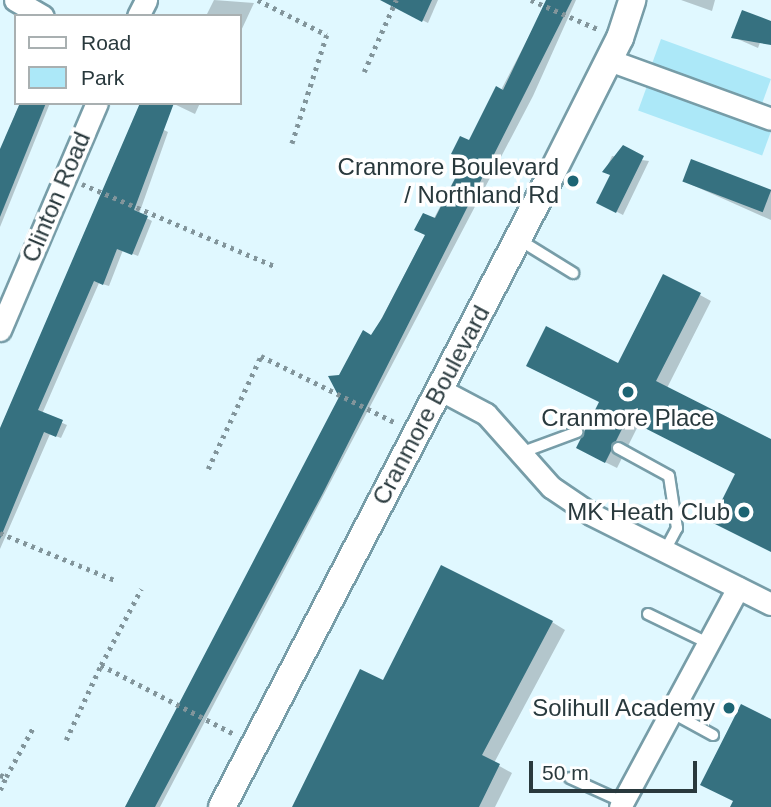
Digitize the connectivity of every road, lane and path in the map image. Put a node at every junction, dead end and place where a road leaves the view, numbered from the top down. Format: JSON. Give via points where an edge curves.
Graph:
{"nodes":[{"id":1,"x":15,"y":0,"type":"edge"},
{"id":2,"x":258,"y":0,"type":"edge"},
{"id":3,"x":396,"y":0,"type":"edge"},
{"id":4,"x":531,"y":0,"type":"edge"},
{"id":5,"x":632,"y":0,"type":"edge"},
{"id":6,"x":40,"y":14,"type":"edge"},
{"id":7,"x":615,"y":49,"type":"junction"},
{"id":8,"x":364,"y":72,"type":"dead end"},
{"id":9,"x":96,"y":105,"type":"edge"},
{"id":10,"x":771,"y":119,"type":"edge"},
{"id":11,"x":292,"y":144,"type":"dead end"},
{"id":12,"x":65,"y":177,"type":"junction"},
{"id":13,"x":518,"y":239,"type":"junction"},
{"id":14,"x":277,"y":267,"type":"dead end"},
{"id":15,"x":573,"y":273,"type":"dead end"},
{"id":16,"x":0,"y":330,"type":"edge"},
{"id":17,"x":439,"y":389,"type":"junction"},
{"id":18,"x":577,"y":432,"type":"dead end"},
{"id":19,"x":416,"y":433,"type":"junction"},
{"id":20,"x":618,"y":448,"type":"dead end"},
{"id":21,"x":523,"y":452,"type":"junction"},
{"id":22,"x":208,"y":469,"type":"dead end"},
{"id":23,"x":0,"y":533,"type":"edge"},
{"id":24,"x":665,"y":551,"type":"junction"},
{"id":25,"x":117,"y":581,"type":"dead end"},
{"id":26,"x":738,"y":588,"type":"junction"},
{"id":27,"x":141,"y":589,"type":"dead end"},
{"id":28,"x":771,"y":604,"type":"edge"},
{"id":29,"x":648,"y":614,"type":"dead end"},
{"id":30,"x":708,"y":643,"type":"junction"},
{"id":31,"x":101,"y":665,"type":"junction"},
{"id":32,"x":671,"y":712,"type":"junction"},
{"id":33,"x":34,"y":726,"type":"dead end"},
{"id":34,"x":713,"y":734,"type":"dead end"},
{"id":35,"x":66,"y":740,"type":"dead end"},
{"id":36,"x":254,"y":744,"type":"junction"},
{"id":37,"x":0,"y":775,"type":"edge"},
{"id":38,"x":6,"y":777,"type":"junction"},
{"id":39,"x":570,"y":778,"type":"dead end"},
{"id":40,"x":0,"y":790,"type":"edge"},
{"id":41,"x":621,"y":804,"type":"edge"},
{"id":42,"x":222,"y":807,"type":"edge"}],
"edges":[{"from":1,"to":6,"type":"street"},
{"from":2,"to":11,"type":"path","via":[[327,34]]},
{"from":3,"to":8,"type":"path"},
{"from":4,"to":7,"type":"path"},
{"from":5,"to":7,"type":"street","name":"Cranmore Boulevard"},
{"from":7,"to":10,"type":"street"},
{"from":7,"to":13,"type":"street","name":"Cranmore Boulevard"},
{"from":9,"to":12,"type":"street","name":"Clinton Road"},
{"from":12,"to":14,"type":"path"},
{"from":12,"to":16,"type":"street","name":"Clinton Road"},
{"from":13,"to":15,"type":"lane"},
{"from":13,"to":17,"type":"street","name":"Cranmore Boulevard"},
{"from":17,"to":19,"type":"street","name":"Cranmore Boulevard"},
{"from":17,"to":21,"type":"street","via":[[486,414]]},
{"from":18,"to":21,"type":"lane"},
{"from":19,"to":22,"type":"path","via":[[261,356]]},
{"from":19,"to":36,"type":"street","name":"Cranmore Boulevard"},
{"from":20,"to":24,"type":"lane","via":[[669,476],[677,528]]},
{"from":21,"to":24,"type":"street","via":[[551,487]]},
{"from":23,"to":25,"type":"path"},
{"from":24,"to":26,"type":"street"},
{"from":26,"to":28,"type":"street"},
{"from":26,"to":30,"type":"street"},
{"from":27,"to":31,"type":"path"},
{"from":29,"to":30,"type":"lane"},
{"from":30,"to":32,"type":"street"},
{"from":31,"to":35,"type":"path"},
{"from":31,"to":36,"type":"path"},
{"from":32,"to":34,"type":"lane"},
{"from":32,"to":41,"type":"street"},
{"from":33,"to":38,"type":"path"},
{"from":36,"to":42,"type":"street","name":"Cranmore Boulevard"},
{"from":37,"to":38,"type":"path"},
{"from":38,"to":40,"type":"path"},
{"from":39,"to":41,"type":"lane"}]}
